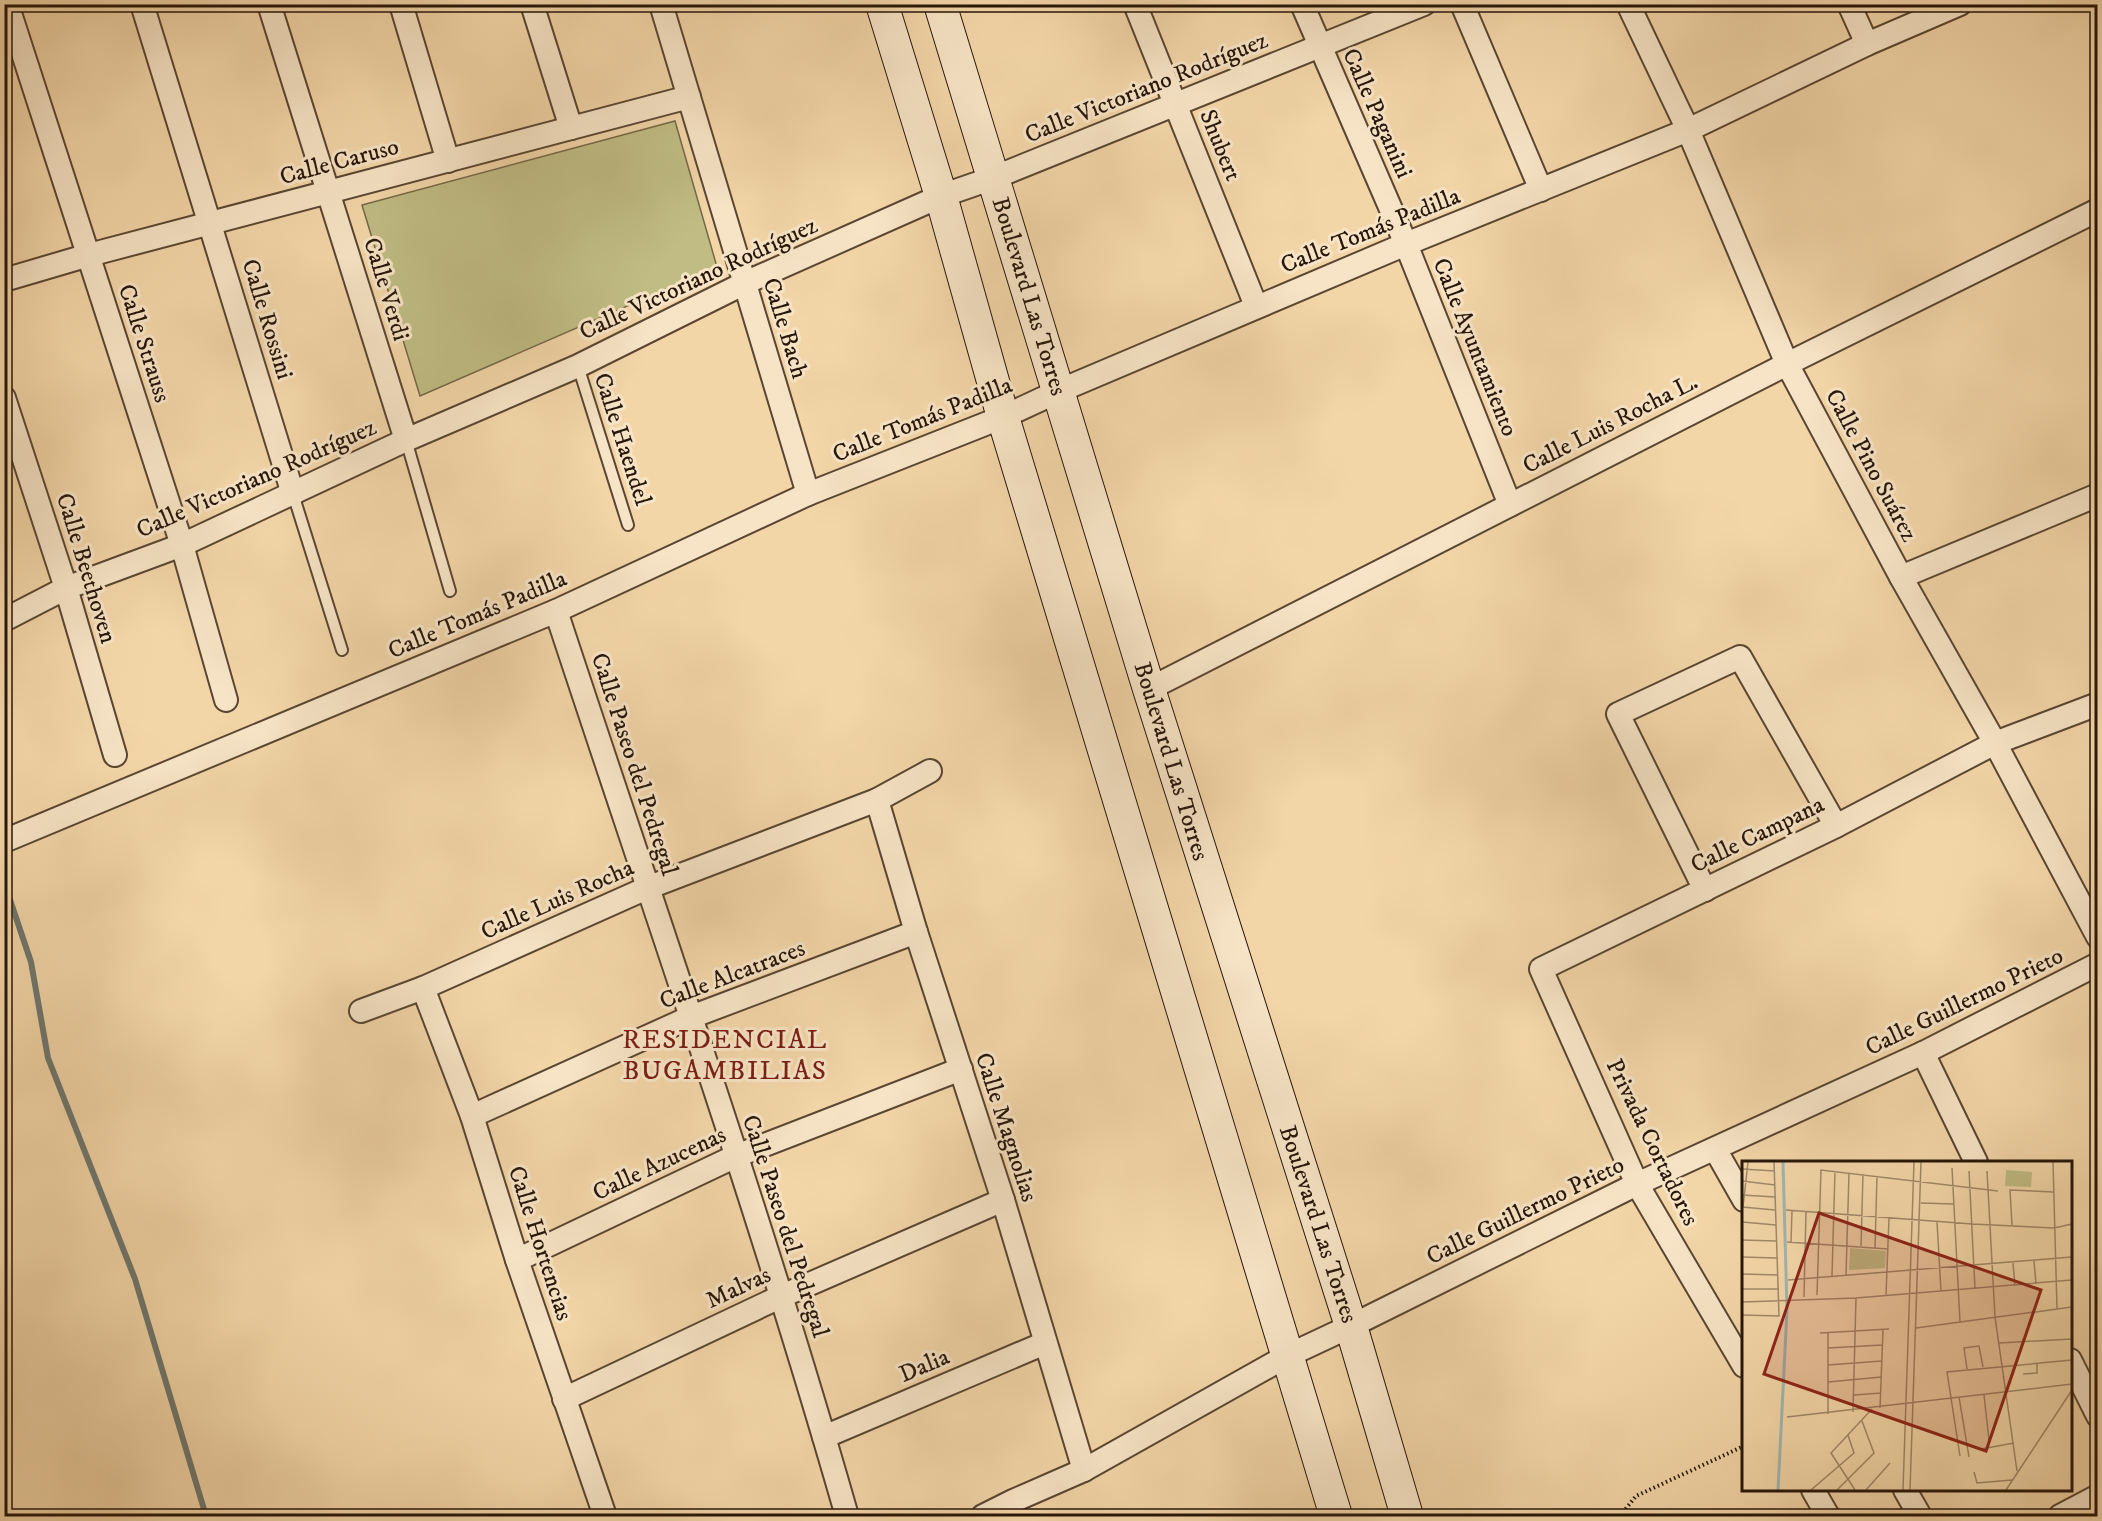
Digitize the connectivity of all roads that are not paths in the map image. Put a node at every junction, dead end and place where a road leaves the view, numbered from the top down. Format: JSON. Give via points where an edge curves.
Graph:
{"nodes":[{"id":1,"x":7,"y":4,"type":"edge"},
{"id":2,"x":142,"y":4,"type":"edge"},
{"id":3,"x":269,"y":4,"type":"edge"},
{"id":4,"x":401,"y":4,"type":"edge"},
{"id":5,"x":532,"y":4,"type":"edge"},
{"id":6,"x":661,"y":4,"type":"edge"},
{"id":7,"x":882,"y":4,"type":"edge"},
{"id":8,"x":940,"y":4,"type":"edge"},
{"id":9,"x":1135,"y":4,"type":"edge"},
{"id":10,"x":1302,"y":4,"type":"edge"},
{"id":11,"x":1424,"y":4,"type":"edge"},
{"id":12,"x":1462,"y":4,"type":"edge"},
{"id":13,"x":1628,"y":4,"type":"edge"},
{"id":14,"x":1849,"y":4,"type":"edge"},
{"id":15,"x":1960,"y":4,"type":"edge"},
{"id":16,"x":1867,"y":44,"type":"junction"},
{"id":17,"x":1319,"y":47,"type":"junction"},
{"id":18,"x":689,"y":97,"type":"junction"},
{"id":19,"x":1175,"y":105,"type":"junction"},
{"id":20,"x":571,"y":128,"type":"junction"},
{"id":21,"x":1688,"y":130,"type":"junction"},
{"id":22,"x":448,"y":161,"type":"junction"},
{"id":23,"x":993,"y":178,"type":"junction"},
{"id":24,"x":1541,"y":190,"type":"junction"},
{"id":25,"x":328,"y":192,"type":"junction"},
{"id":26,"x":941,"y":196,"type":"junction"},
{"id":27,"x":2097,"y":210,"type":"edge"},
{"id":28,"x":211,"y":223,"type":"junction"},
{"id":29,"x":1406,"y":244,"type":"junction"},
{"id":30,"x":89,"y":255,"type":"junction"},
{"id":31,"x":4,"y":280,"type":"edge"},
{"id":32,"x":745,"y":283,"type":"junction"},
{"id":33,"x":1256,"y":306,"type":"junction"},
{"id":34,"x":1787,"y":364,"type":"junction"},
{"id":35,"x":578,"y":366,"type":"junction"},
{"id":36,"x":1059,"y":391,"type":"junction"},
{"id":37,"x":4,"y":398,"type":"edge"},
{"id":38,"x":1003,"y":417,"type":"junction"},
{"id":39,"x":406,"y":440,"type":"junction"},
{"id":40,"x":293,"y":494,"type":"junction"},
{"id":41,"x":808,"y":494,"type":"junction"},
{"id":42,"x":2097,"y":495,"type":"edge"},
{"id":43,"x":1510,"y":505,"type":"junction"},
{"id":44,"x":628,"y":525,"type":"dead end"},
{"id":45,"x":182,"y":544,"type":"junction"},
{"id":46,"x":1900,"y":577,"type":"junction"},
{"id":47,"x":66,"y":588,"type":"junction"},
{"id":48,"x":450,"y":591,"type":"dead end"},
{"id":49,"x":556,"y":611,"type":"junction"},
{"id":50,"x":4,"y":620,"type":"edge"},
{"id":51,"x":342,"y":650,"type":"dead end"},
{"id":52,"x":1149,"y":689,"type":"junction"},
{"id":53,"x":226,"y":700,"type":"dead end"},
{"id":54,"x":2097,"y":704,"type":"edge"},
{"id":55,"x":1995,"y":742,"type":"junction"},
{"id":56,"x":115,"y":755,"type":"dead end"},
{"id":57,"x":930,"y":771,"type":"dead end"},
{"id":58,"x":877,"y":800,"type":"junction"},
{"id":59,"x":1836,"y":826,"type":"junction"},
{"id":60,"x":4,"y":841,"type":"edge"},
{"id":61,"x":647,"y":888,"type":"junction"},
{"id":62,"x":1706,"y":890,"type":"junction"},
{"id":63,"x":916,"y":932,"type":"junction"},
{"id":64,"x":2097,"y":937,"type":"edge"},
{"id":65,"x":2097,"y":964,"type":"edge"},
{"id":66,"x":1541,"y":969,"type":"joint"},
{"id":67,"x":423,"y":988,"type":"junction"},
{"id":68,"x":361,"y":1011,"type":"dead end"},
{"id":69,"x":692,"y":1017,"type":"junction"},
{"id":70,"x":1923,"y":1053,"type":"junction"},
{"id":71,"x":961,"y":1069,"type":"junction"},
{"id":72,"x":472,"y":1116,"type":"junction"},
{"id":73,"x":1715,"y":1149,"type":"junction"},
{"id":74,"x":736,"y":1156,"type":"junction"},
{"id":75,"x":1976,"y":1161,"type":"edge"},
{"id":76,"x":1637,"y":1184,"type":"junction"},
{"id":77,"x":1742,"y":1198,"type":"edge"},
{"id":78,"x":1003,"y":1200,"type":"junction"},
{"id":79,"x":517,"y":1260,"type":"junction"},
{"id":80,"x":782,"y":1296,"type":"junction"},
{"id":81,"x":1351,"y":1326,"type":"junction"},
{"id":82,"x":1045,"y":1343,"type":"junction"},
{"id":83,"x":1287,"y":1356,"type":"junction"},
{"id":84,"x":1742,"y":1364,"type":"edge"},
{"id":85,"x":2072,"y":1364,"type":"edge"},
{"id":86,"x":564,"y":1399,"type":"junction"},
{"id":87,"x":2097,"y":1416,"type":"edge"},
{"id":88,"x":824,"y":1437,"type":"junction"},
{"id":89,"x":1084,"y":1470,"type":"junction"},
{"id":90,"x":1814,"y":1491,"type":"edge"},
{"id":91,"x":1906,"y":1491,"type":"edge"},
{"id":92,"x":2097,"y":1496,"type":"edge"},
{"id":93,"x":1010,"y":1508,"type":"edge"},
{"id":94,"x":605,"y":1516,"type":"edge"},
{"id":95,"x":847,"y":1516,"type":"edge"},
{"id":96,"x":983,"y":1516,"type":"edge"},
{"id":97,"x":1336,"y":1516,"type":"edge"},
{"id":98,"x":1407,"y":1516,"type":"edge"},
{"id":99,"x":1828,"y":1516,"type":"edge"},
{"id":100,"x":1920,"y":1516,"type":"edge"},
{"id":101,"x":2060,"y":1516,"type":"edge"}],
"edges":[{"from":1,"to":30,"type":"street","name":"Calle Strauss"},
{"from":2,"to":28,"type":"street","name":"Calle Rossini"},
{"from":3,"to":25,"type":"street","name":"Calle Verdi"},
{"from":4,"to":22,"type":"street"},
{"from":5,"to":20,"type":"street"},
{"from":6,"to":18,"type":"street","name":"Calle Bach"},
{"from":7,"to":26,"type":"street"},
{"from":8,"to":23,"type":"street","name":"Boulevard Las Torres"},
{"from":9,"to":19,"type":"street","name":"Shubert"},
{"from":10,"to":17,"type":"street","name":"Calle Paganini"},
{"from":11,"to":17,"type":"street","name":"Calle Victoriano Rodríguez"},
{"from":12,"to":24,"type":"street"},
{"from":13,"to":21,"type":"street","name":"Calle Pino Suárez"},
{"from":14,"to":16,"type":"street"},
{"from":15,"to":16,"type":"street","name":"Calle Tomás Padilla"},
{"from":16,"to":21,"type":"street","name":"Calle Tomás Padilla"},
{"from":17,"to":19,"type":"street","name":"Calle Victoriano Rodríguez"},
{"from":17,"to":29,"type":"street","name":"Calle Paganini"},
{"from":18,"to":20,"type":"street","name":"Calle Caruso"},
{"from":18,"to":32,"type":"street","name":"Calle Bach"},
{"from":19,"to":23,"type":"street","name":"Calle Victoriano Rodríguez"},
{"from":19,"to":33,"type":"street","name":"Shubert"},
{"from":20,"to":22,"type":"street","name":"Calle Caruso"},
{"from":21,"to":24,"type":"street","name":"Calle Tomás Padilla"},
{"from":21,"to":34,"type":"street","name":"Calle Pino Suárez"},
{"from":22,"to":25,"type":"street","name":"Calle Caruso"},
{"from":23,"to":26,"type":"street","name":"Calle Victoriano Rodríguez"},
{"from":23,"to":36,"type":"street","name":"Boulevard Las Torres"},
{"from":24,"to":29,"type":"street","name":"Calle Tomás Padilla"},
{"from":25,"to":28,"type":"street","name":"Calle Caruso"},
{"from":25,"to":39,"type":"street","name":"Calle Verdi"},
{"from":26,"to":32,"type":"street","name":"Calle Victoriano Rodríguez"},
{"from":26,"to":38,"type":"street"},
{"from":27,"to":34,"type":"street","name":"Calle Luis Rocha L."},
{"from":28,"to":30,"type":"street","name":"Calle Caruso"},
{"from":28,"to":40,"type":"street","name":"Calle Rossini"},
{"from":29,"to":33,"type":"street","name":"Calle Tomás Padilla"},
{"from":29,"to":43,"type":"street","name":"Calle Ayuntamiento"},
{"from":30,"to":31,"type":"street","name":"Calle Caruso"},
{"from":30,"to":45,"type":"street","name":"Calle Strauss"},
{"from":32,"to":35,"type":"street","name":"Calle Victoriano Rodríguez"},
{"from":32,"to":41,"type":"street","name":"Calle Bach"},
{"from":33,"to":36,"type":"street","name":"Calle Tomás Padilla"},
{"from":34,"to":43,"type":"street","name":"Calle Luis Rocha L."},
{"from":34,"to":46,"type":"street","name":"Calle Pino Suárez"},
{"from":35,"to":39,"type":"street","name":"Calle Victoriano Rodríguez"},
{"from":35,"to":44,"type":"lane","name":"Calle Haendel"},
{"from":36,"to":38,"type":"street","name":"Calle Tomás Padilla"},
{"from":36,"to":52,"type":"street","name":"Boulevard Las Torres"},
{"from":37,"to":47,"type":"street","name":"Calle Beethoven"},
{"from":38,"to":41,"type":"street","name":"Calle Tomás Padilla"},
{"from":38,"to":83,"type":"street"},
{"from":39,"to":40,"type":"street","name":"Calle Victoriano Rodríguez"},
{"from":39,"to":48,"type":"lane","name":"Calle Verdi"},
{"from":40,"to":45,"type":"street","name":"Calle Victoriano Rodríguez"},
{"from":40,"to":51,"type":"lane","name":"Calle Rossini"},
{"from":41,"to":49,"type":"street","name":"Calle Tomás Padilla"},
{"from":42,"to":46,"type":"street"},
{"from":43,"to":52,"type":"street","name":"Calle Luis Rocha L."},
{"from":45,"to":47,"type":"street","name":"Calle Victoriano Rodríguez"},
{"from":45,"to":53,"type":"street","name":"Calle Strauss"},
{"from":46,"to":55,"type":"street","name":"Calle Pino Suárez"},
{"from":47,"to":50,"type":"street","name":"Calle Victoriano Rodríguez"},
{"from":47,"to":56,"type":"street","name":"Calle Beethoven"},
{"from":49,"to":60,"type":"street","name":"Calle Tomás Padilla"},
{"from":49,"to":61,"type":"street","name":"Calle Paseo del Pedregal"},
{"from":52,"to":81,"type":"street","name":"Boulevard Las Torres"},
{"from":54,"to":55,"type":"street","name":"Calle Campana"},
{"from":55,"to":59,"type":"street","name":"Calle Campana"},
{"from":55,"to":64,"type":"street","name":"Calle Pino Suárez"},
{"from":57,"to":58,"type":"street","name":"Calle Luis Rocha"},
{"from":58,"to":61,"type":"street","name":"Calle Luis Rocha"},
{"from":58,"to":63,"type":"street","name":"Calle Magnolias"},
{"from":59,"to":62,"type":"street","name":"Calle Campana"},
{"from":59,"to":62,"type":"street","via":[[1740,657],[1618,714]]},
{"from":61,"to":67,"type":"street","name":"Calle Luis Rocha"},
{"from":61,"to":69,"type":"street","name":"Calle Paseo del Pedregal"},
{"from":62,"to":66,"type":"street","name":"Calle Campana"},
{"from":63,"to":69,"type":"street","name":"Calle Alcatraces"},
{"from":63,"to":71,"type":"street","name":"Calle Magnolias"},
{"from":65,"to":70,"type":"street","name":"Calle Guillermo Prieto"},
{"from":66,"to":76,"type":"street","name":"Privada Cortadores"},
{"from":67,"to":68,"type":"street","name":"Calle Luis Rocha"},
{"from":67,"to":72,"type":"street","name":"Calle Hortencias"},
{"from":69,"to":72,"type":"street","name":"Calle Alcatraces"},
{"from":69,"to":74,"type":"street","name":"Calle Paseo del Pedregal"},
{"from":70,"to":73,"type":"street","name":"Calle Guillermo Prieto"},
{"from":70,"to":75,"type":"street"},
{"from":71,"to":74,"type":"street","name":"Calle Azucenas"},
{"from":71,"to":78,"type":"street","name":"Calle Magnolias"},
{"from":72,"to":79,"type":"street","name":"Calle Hortencias"},
{"from":73,"to":76,"type":"street","name":"Calle Guillermo Prieto"},
{"from":73,"to":77,"type":"street"},
{"from":74,"to":79,"type":"street","name":"Calle Azucenas"},
{"from":74,"to":80,"type":"street","name":"Calle Paseo del Pedregal"},
{"from":76,"to":81,"type":"street","name":"Calle Guillermo Prieto"},
{"from":76,"to":84,"type":"street","name":"Privada Cortadores"},
{"from":78,"to":80,"type":"street","name":"Malvas"},
{"from":78,"to":82,"type":"street","name":"Calle Magnolias"},
{"from":79,"to":86,"type":"street","name":"Calle Hortencias"},
{"from":80,"to":86,"type":"street","name":"Malvas"},
{"from":80,"to":88,"type":"street","name":"Calle Paseo del Pedregal"},
{"from":81,"to":83,"type":"street","name":"Calle Guillermo Prieto"},
{"from":81,"to":98,"type":"street","name":"Boulevard Las Torres"},
{"from":82,"to":88,"type":"street","name":"Dalia"},
{"from":82,"to":89,"type":"street","name":"Calle Magnolias"},
{"from":83,"to":89,"type":"street","name":"Calle Guillermo Prieto"},
{"from":83,"to":97,"type":"street"},
{"from":85,"to":87,"type":"street"},
{"from":86,"to":94,"type":"street","name":"Calle Hortencias"},
{"from":88,"to":95,"type":"street","name":"Calle Paseo del Pedregal"},
{"from":89,"to":93,"type":"street","name":"Calle Guillermo Prieto"},
{"from":90,"to":99,"type":"street"},
{"from":91,"to":100,"type":"street"},
{"from":92,"to":101,"type":"street"},
{"from":93,"to":96,"type":"street","name":"Calle Guillermo Prieto"}]}
